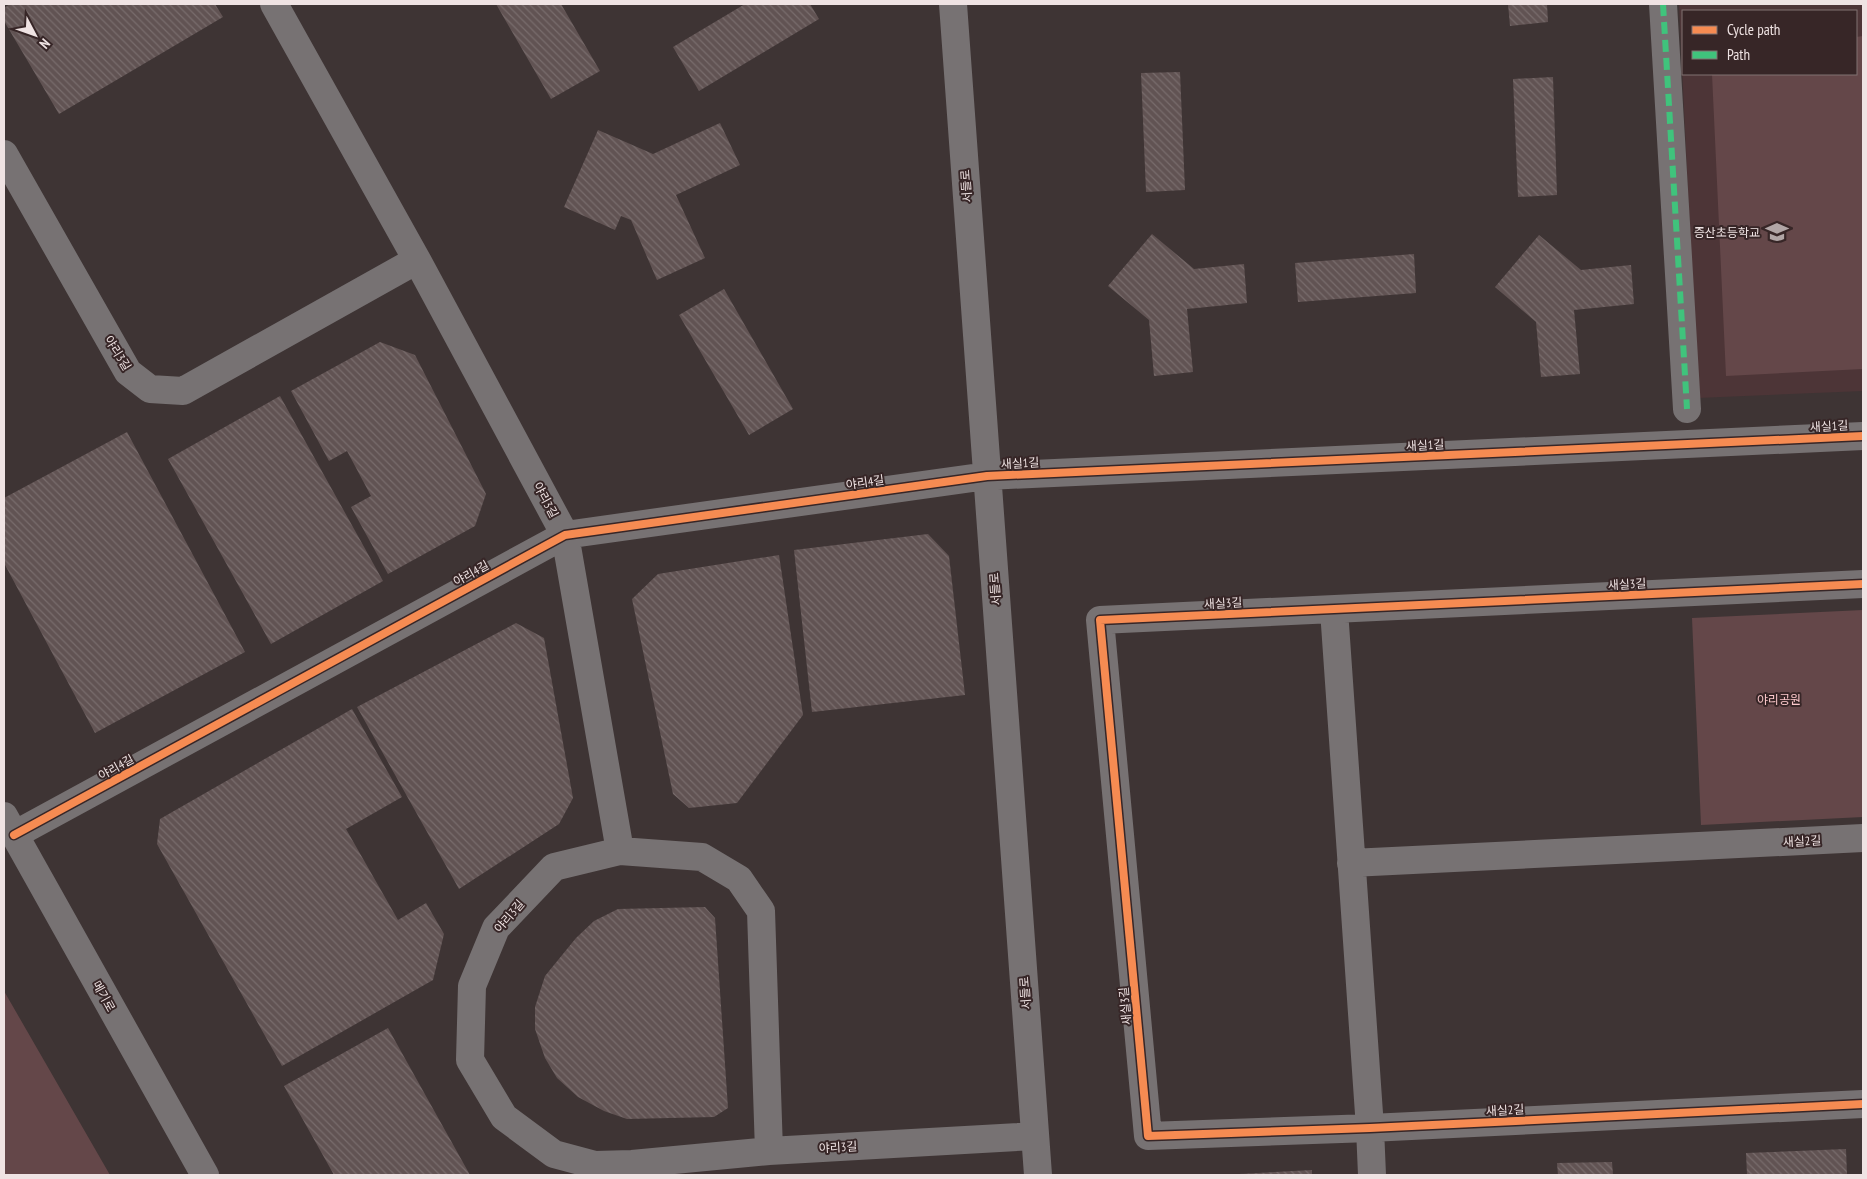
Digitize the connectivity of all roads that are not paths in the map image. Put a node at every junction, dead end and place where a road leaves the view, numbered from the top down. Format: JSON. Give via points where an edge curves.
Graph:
{"nodes":[{"id":1,"x":274,"y":4,"type":"edge"},
{"id":2,"x":953,"y":4,"type":"edge"},
{"id":3,"x":1662,"y":4,"type":"edge"},
{"id":4,"x":4,"y":154,"type":"edge"},
{"id":5,"x":417,"y":260,"type":"junction"},
{"id":6,"x":1687,"y":409,"type":"dead end"},
{"id":7,"x":1863,"y":436,"type":"edge"},
{"id":8,"x":987,"y":476,"type":"junction"},
{"id":9,"x":565,"y":535,"type":"junction"},
{"id":10,"x":1863,"y":584,"type":"edge"},
{"id":11,"x":1334,"y":610,"type":"junction"},
{"id":12,"x":9,"y":825,"type":"edge"},
{"id":13,"x":1863,"y":838,"type":"edge"},
{"id":14,"x":620,"y":851,"type":"junction"},
{"id":15,"x":1351,"y":863,"type":"junction"},
{"id":16,"x":1863,"y":1104,"type":"edge"},
{"id":17,"x":1370,"y":1128,"type":"junction"},
{"id":18,"x":1035,"y":1136,"type":"junction"},
{"id":19,"x":1148,"y":1136,"type":"joint"},
{"id":20,"x":769,"y":1151,"type":"junction"},
{"id":21,"x":205,"y":1175,"type":"edge"},
{"id":22,"x":1038,"y":1175,"type":"edge"},
{"id":23,"x":1372,"y":1175,"type":"edge"}],
"edges":[{"from":1,"to":5,"type":"street","name":"야리3길"},
{"from":2,"to":8,"type":"street","name":"서들로"},
{"from":3,"to":6,"type":"street"},
{"from":4,"to":5,"type":"street","name":"야리3길","via":[[128,372],[150,389],[182,391]]},
{"from":5,"to":9,"type":"street","name":"야리3길"},
{"from":7,"to":8,"type":"street","name":"새실1길"},
{"from":8,"to":9,"type":"street","name":"야리4길"},
{"from":8,"to":18,"type":"street","name":"서들로"},
{"from":9,"to":12,"type":"street","name":"야리4길"},
{"from":9,"to":14,"type":"street","name":"야리3길"},
{"from":10,"to":11,"type":"street","name":"새실3길"},
{"from":11,"to":15,"type":"street"},
{"from":11,"to":19,"type":"street","name":"새실3길","via":[[1100,620]]},
{"from":12,"to":21,"type":"street","name":"메기로"},
{"from":13,"to":15,"type":"street","name":"새실2길"},
{"from":14,"to":20,"type":"street","via":[[702,857],[739,879],[761,911]]},
{"from":14,"to":20,"type":"street","name":"야리3길","via":[[554,867],[496,928],[472,986],[470,1060],[504,1117],[554,1154],[595,1165]]},
{"from":15,"to":17,"type":"street"},
{"from":16,"to":17,"type":"street","name":"새실2길"},
{"from":17,"to":19,"type":"street","name":"새실2길"},
{"from":17,"to":23,"type":"street"},
{"from":18,"to":20,"type":"street","name":"야리3길"},
{"from":18,"to":22,"type":"street","name":"서들로"}]}
